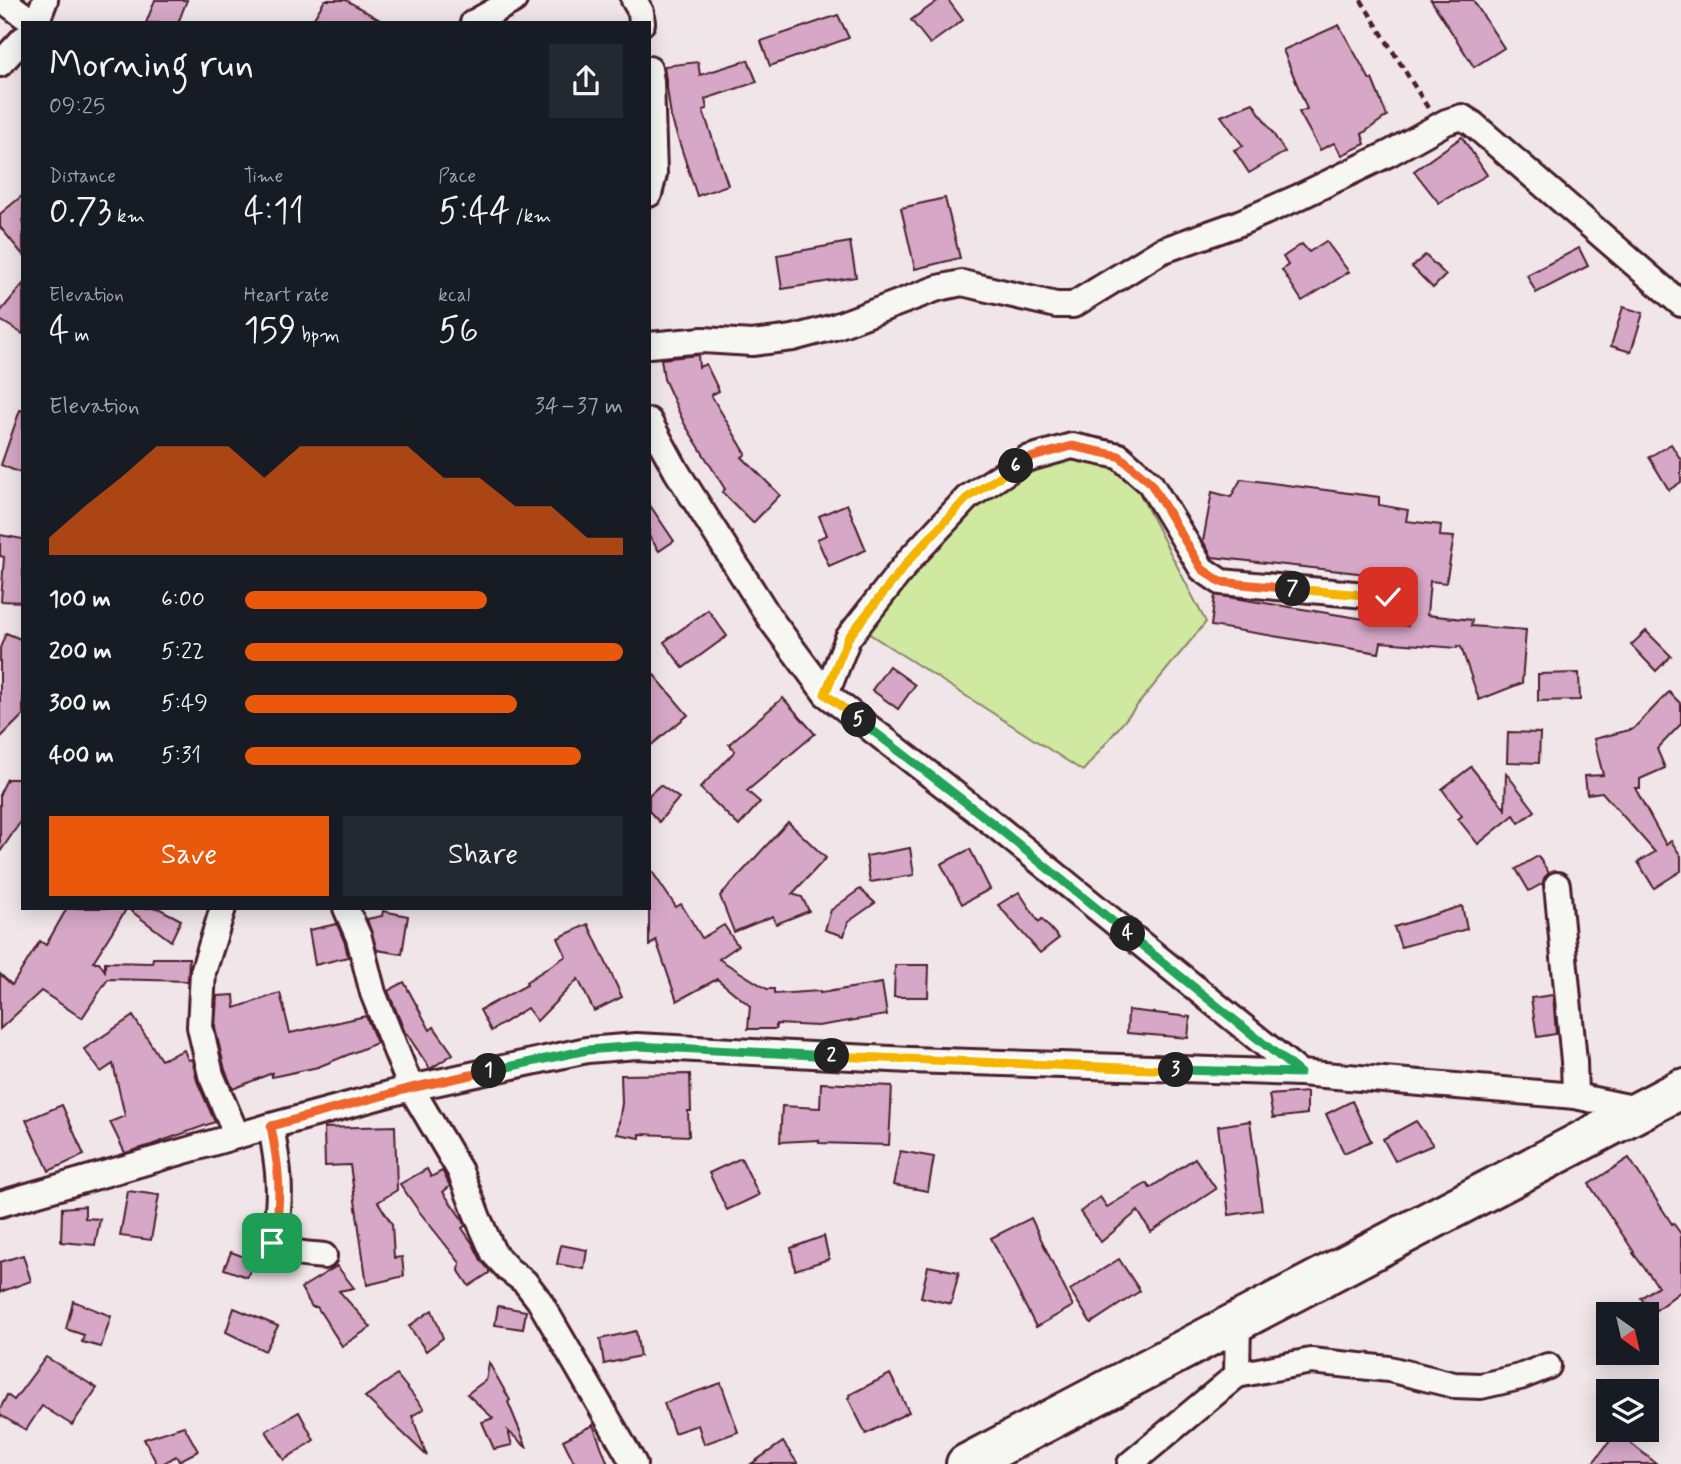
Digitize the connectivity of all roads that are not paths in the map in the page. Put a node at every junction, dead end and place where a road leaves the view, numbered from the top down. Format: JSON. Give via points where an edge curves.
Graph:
{"nodes":[{"id":1,"x":3,"y":0,"type":"edge"},
{"id":2,"x":45,"y":0,"type":"edge"},
{"id":3,"x":514,"y":0,"type":"edge"},
{"id":4,"x":634,"y":0,"type":"edge"},
{"id":5,"x":32,"y":21,"type":"edge"},
{"id":6,"x":36,"y":21,"type":"edge"},
{"id":7,"x":477,"y":21,"type":"edge"},
{"id":8,"x":642,"y":21,"type":"edge"},
{"id":9,"x":21,"y":41,"type":"edge"},
{"id":10,"x":0,"y":64,"type":"edge"},
{"id":11,"x":651,"y":111,"type":"edge"},
{"id":12,"x":651,"y":186,"type":"edge"},
{"id":13,"x":1681,"y":304,"type":"edge"},
{"id":14,"x":651,"y":345,"type":"edge"},
{"id":15,"x":651,"y":425,"type":"edge"},
{"id":16,"x":1388,"y":597,"type":"dead end"},
{"id":17,"x":825,"y":694,"type":"junction"},
{"id":18,"x":1557,"y":885,"type":"dead end"},
{"id":19,"x":222,"y":910,"type":"edge"},
{"id":20,"x":347,"y":910,"type":"edge"},
{"id":21,"x":1300,"y":1073,"type":"junction"},
{"id":22,"x":411,"y":1088,"type":"junction"},
{"id":23,"x":1681,"y":1089,"type":"edge"},
{"id":24,"x":1575,"y":1096,"type":"junction"},
{"id":25,"x":1642,"y":1110,"type":"junction"},
{"id":26,"x":271,"y":1126,"type":"junction"},
{"id":27,"x":237,"y":1136,"type":"junction"},
{"id":28,"x":0,"y":1204,"type":"edge"},
{"id":29,"x":324,"y":1256,"type":"dead end"},
{"id":30,"x":1238,"y":1321,"type":"junction"},
{"id":31,"x":1548,"y":1366,"type":"dead end"},
{"id":32,"x":1237,"y":1376,"type":"junction"},
{"id":33,"x":634,"y":1464,"type":"edge"},
{"id":34,"x":965,"y":1464,"type":"edge"},
{"id":35,"x":1129,"y":1464,"type":"edge"}],
"edges":[{"from":1,"to":5,"type":"street"},
{"from":2,"to":6,"type":"street"},
{"from":3,"to":7,"type":"street"},
{"from":4,"to":8,"type":"street"},
{"from":9,"to":10,"type":"street"},
{"from":11,"to":12,"type":"street"},
{"from":13,"to":14,"type":"street","via":[[1462,117],[1299,197],[1161,251],[1073,305],[962,283],[793,338]]},
{"from":15,"to":17,"type":"street","via":[[771,620]]},
{"from":16,"to":17,"type":"street","via":[[1221,582],[1202,569],[1150,482],[1119,456],[1072,446],[1026,459],[967,498],[910,559],[848,638]]},
{"from":17,"to":21,"type":"street"},
{"from":18,"to":24,"type":"street"},
{"from":19,"to":27,"type":"street","via":[[203,972],[200,1027],[211,1075]]},
{"from":20,"to":22,"type":"street","via":[[373,993]]},
{"from":21,"to":22,"type":"street","via":[[637,1046],[587,1050]]},
{"from":21,"to":24,"type":"street"},
{"from":22,"to":26,"type":"street"},
{"from":22,"to":33,"type":"street","via":[[460,1171],[495,1254],[539,1300]]},
{"from":23,"to":25,"type":"highway"},
{"from":24,"to":25,"type":"street"},
{"from":25,"to":30,"type":"highway"},
{"from":26,"to":27,"type":"street"},
{"from":26,"to":29,"type":"street","via":[[279,1171],[272,1243],[291,1252]]},
{"from":27,"to":28,"type":"street"},
{"from":30,"to":32,"type":"street"},
{"from":30,"to":34,"type":"highway"},
{"from":31,"to":32,"type":"street","via":[[1481,1386],[1454,1385],[1389,1368],[1311,1361]]},
{"from":32,"to":35,"type":"street"}]}
